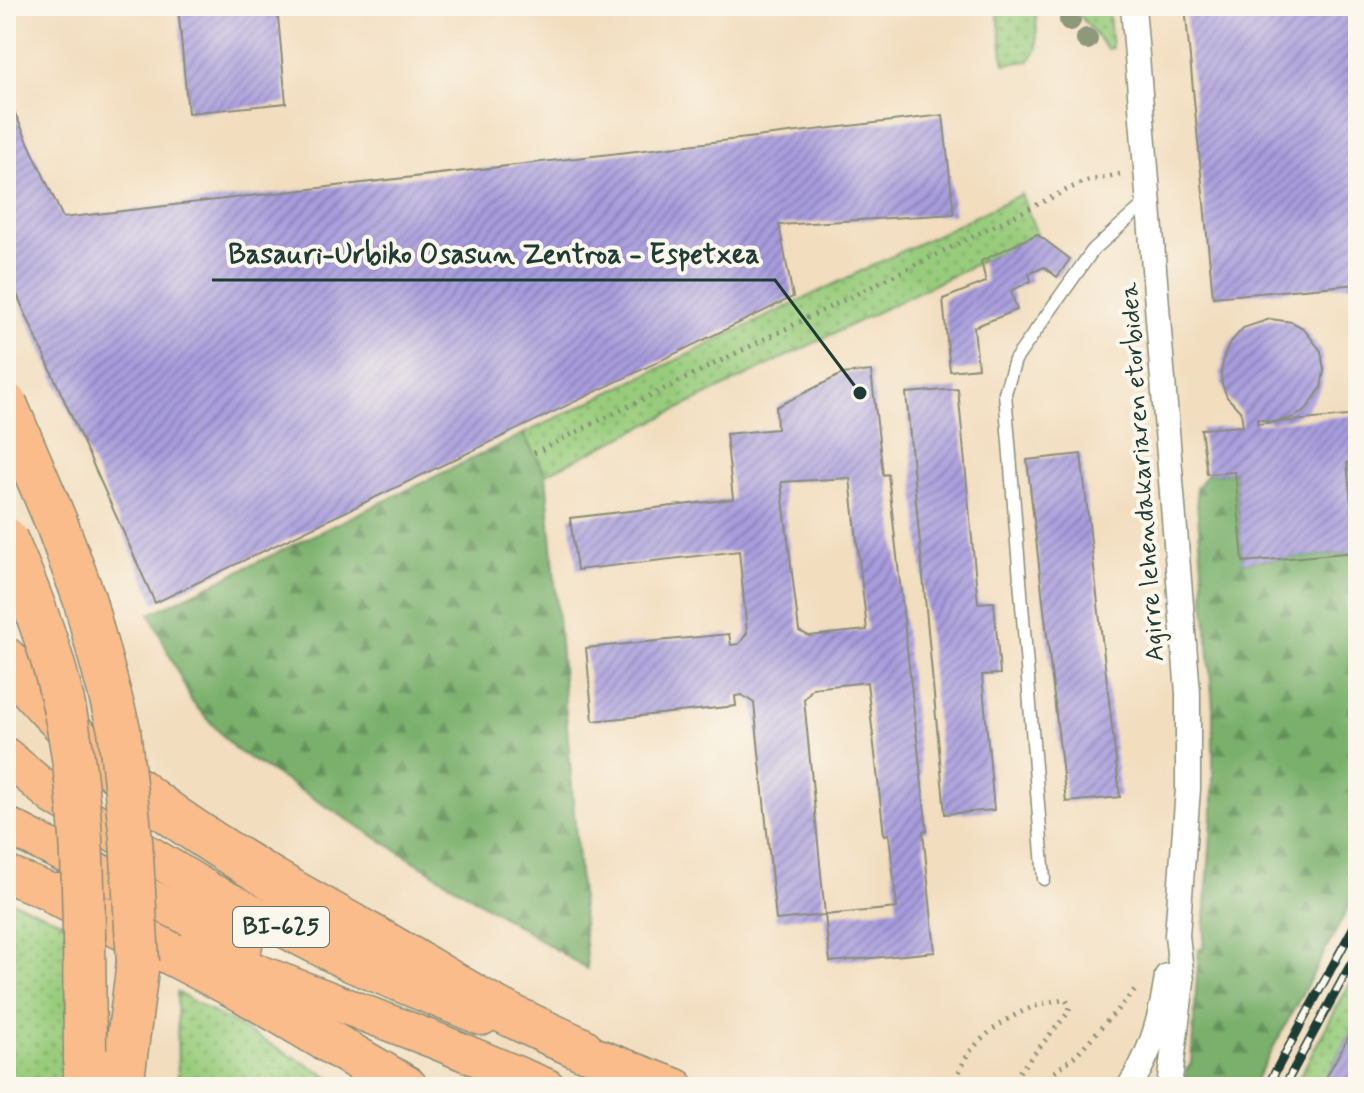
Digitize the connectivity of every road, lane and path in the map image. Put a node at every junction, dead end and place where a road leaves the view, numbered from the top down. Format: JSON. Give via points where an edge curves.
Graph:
{"nodes":[{"id":1,"x":1133,"y":6,"type":"edge"},
{"id":2,"x":1147,"y":169,"type":"junction"},
{"id":3,"x":1150,"y":200,"type":"junction"},
{"id":4,"x":6,"y":404,"type":"edge"},
{"id":5,"x":534,"y":453,"type":"dead end"},
{"id":6,"x":6,"y":539,"type":"edge"},
{"id":7,"x":6,"y":659,"type":"edge"},
{"id":8,"x":6,"y":756,"type":"edge"},
{"id":9,"x":6,"y":825,"type":"edge"},
{"id":10,"x":6,"y":874,"type":"edge"},
{"id":11,"x":1044,"y":879,"type":"dead end"},
{"id":12,"x":58,"y":895,"type":"junction"},
{"id":13,"x":1177,"y":935,"type":"junction"},
{"id":14,"x":138,"y":962,"type":"junction"},
{"id":15,"x":1145,"y":979,"type":"dead end"},
{"id":16,"x":434,"y":1040,"type":"junction"},
{"id":17,"x":582,"y":1049,"type":"junction"},
{"id":18,"x":85,"y":1069,"type":"edge"},
{"id":19,"x":122,"y":1087,"type":"edge"},
{"id":20,"x":144,"y":1087,"type":"edge"},
{"id":21,"x":406,"y":1087,"type":"edge"},
{"id":22,"x":547,"y":1087,"type":"edge"},
{"id":23,"x":676,"y":1087,"type":"edge"},
{"id":24,"x":953,"y":1087,"type":"edge"},
{"id":25,"x":1010,"y":1087,"type":"edge"},
{"id":26,"x":1036,"y":1087,"type":"edge"},
{"id":27,"x":1129,"y":1087,"type":"edge"},
{"id":28,"x":1169,"y":1087,"type":"edge"}],
"edges":[{"from":1,"to":2,"type":"street","name":"Agirre lehendakariaren etorbidea"},
{"from":2,"to":3,"type":"street","name":"Agirre lehendakariaren etorbidea"},
{"from":2,"to":5,"type":"path","via":[[1083,182]]},
{"from":3,"to":11,"type":"lane","via":[[1093,250],[1015,360],[1005,393]]},
{"from":3,"to":13,"type":"street","name":"Agirre lehendakariaren etorbidea","via":[[1188,693],[1188,789]]},
{"from":4,"to":14,"type":"highway","bridge":true,"via":[[84,598],[119,729]]},
{"from":6,"to":18,"type":"highway","bridge":true,"via":[[43,630],[68,735],[82,853]]},
{"from":7,"to":17,"type":"highway","via":[[36,699],[148,800],[304,898],[491,1005]]},
{"from":8,"to":17,"type":"main road","number":"BI-625","via":[[53,796],[208,890],[326,950],[485,1018]]},
{"from":9,"to":16,"type":"main road"},
{"from":10,"to":12,"type":"main road","number":"BI-625"},
{"from":12,"to":16,"type":"main road","number":"BI-625"},
{"from":12,"to":21,"type":"highway","via":[[243,991]]},
{"from":13,"to":27,"type":"street","name":"Agirre lehendakariaren etorbidea","via":[[1156,1027]]},
{"from":13,"to":28,"type":"street","name":"Agirre lehendakariaren etorbidea","via":[[1182,981]]},
{"from":14,"to":19,"type":"highway"},
{"from":14,"to":20,"type":"highway"},
{"from":15,"to":26,"type":"path","via":[[1076,1055]]},
{"from":16,"to":22,"type":"main road","number":"BI-625"},
{"from":17,"to":23,"type":"main road","number":"BI-625"},
{"from":24,"to":25,"type":"path","via":[[969,1054],[987,1035],[1039,1005],[1066,1000],[1067,1014]]}]}
